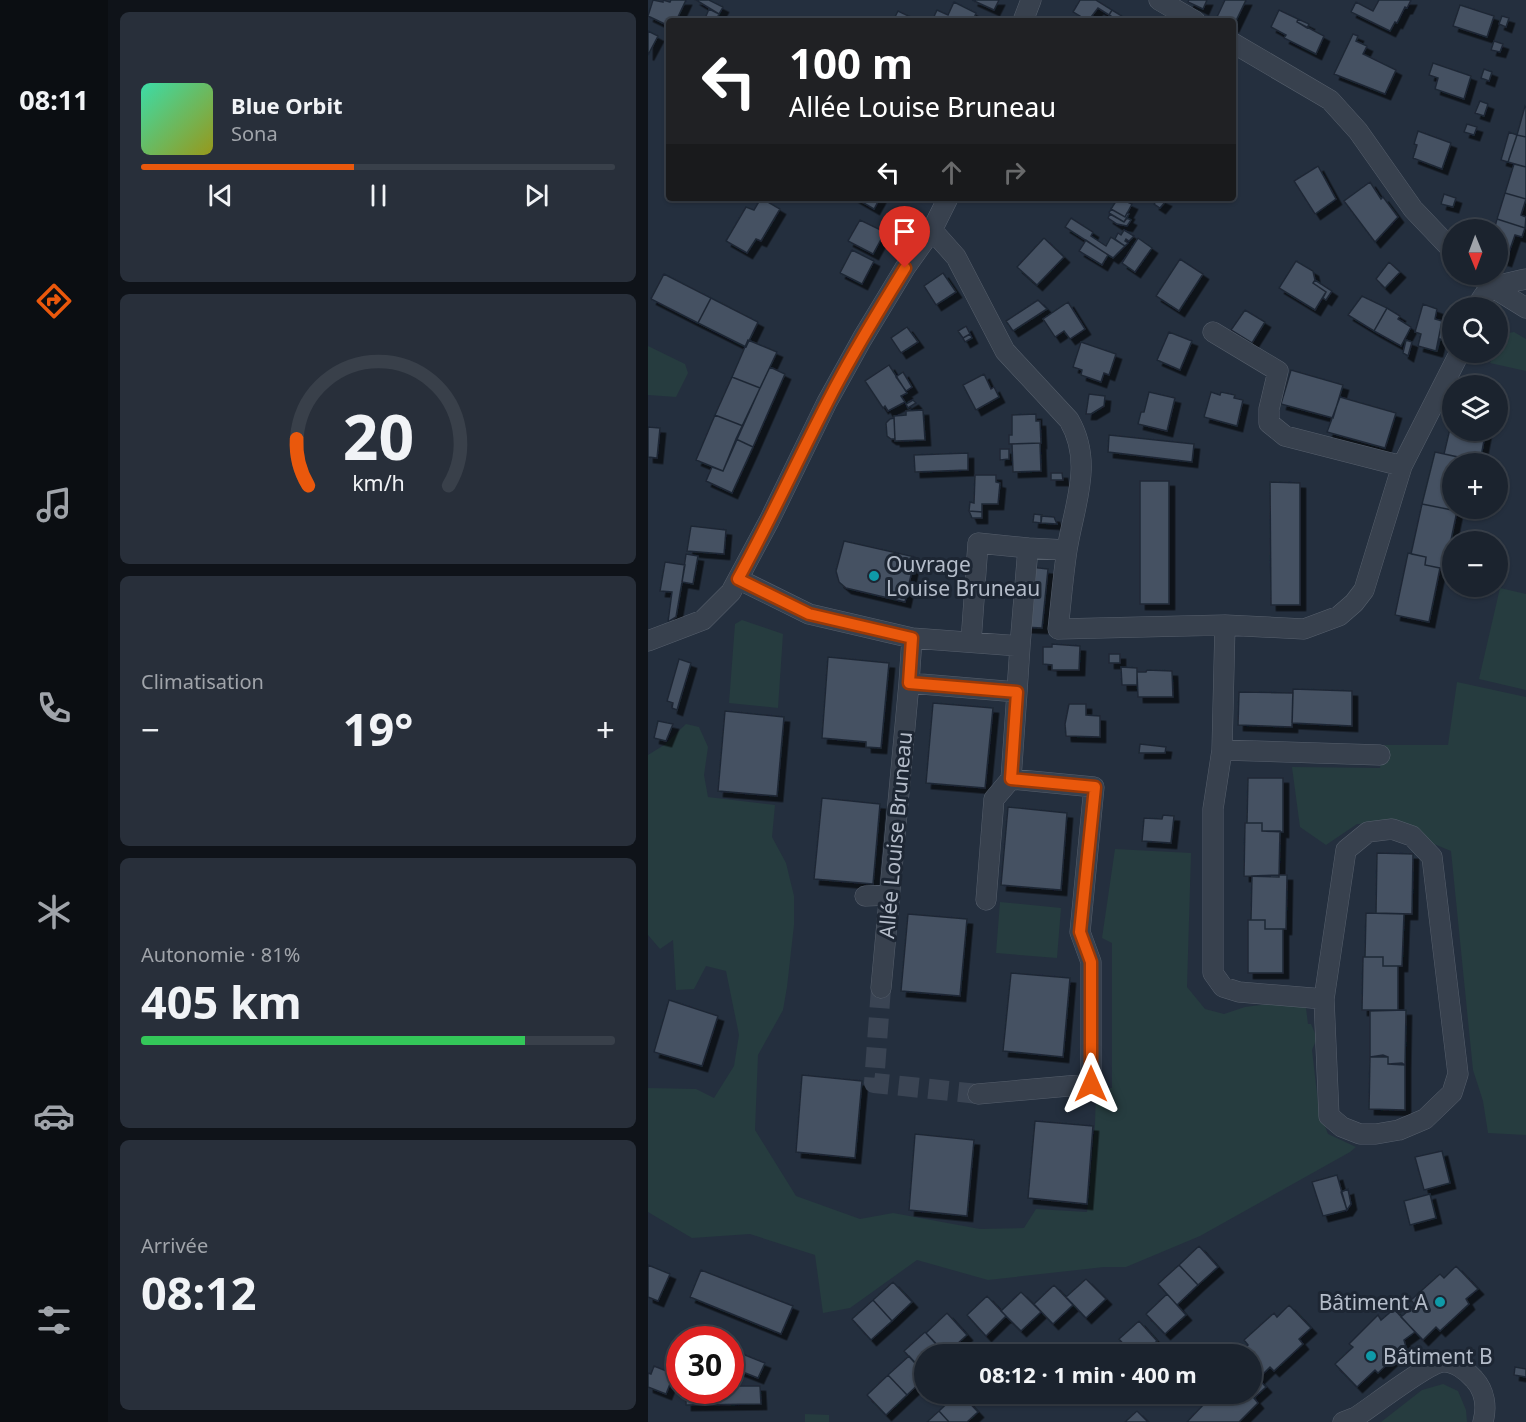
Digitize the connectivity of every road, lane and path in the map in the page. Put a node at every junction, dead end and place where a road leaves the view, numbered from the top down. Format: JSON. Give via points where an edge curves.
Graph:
{"nodes":[{"id":1,"x":1031,"y":0,"type":"edge"},
{"id":2,"x":1159,"y":0,"type":"edge"},
{"id":3,"x":1024,"y":18,"type":"edge"},
{"id":4,"x":1191,"y":18,"type":"edge"},
{"id":5,"x":1236,"y":45,"type":"edge"},
{"id":6,"x":946,"y":201,"type":"edge"},
{"id":7,"x":932,"y":230,"type":"junction"},
{"id":8,"x":1442,"y":239,"type":"edge"},
{"id":9,"x":1526,"y":279,"type":"edge"},
{"id":10,"x":1508,"y":280,"type":"edge"},
{"id":11,"x":1491,"y":285,"type":"edge"},
{"id":12,"x":1526,"y":308,"type":"edge"},
{"id":13,"x":1213,"y":332,"type":"dead end"},
{"id":14,"x":1454,"y":363,"type":"edge"},
{"id":15,"x":1402,"y":466,"type":"junction"},
{"id":16,"x":1028,"y":548,"type":"junction"},
{"id":17,"x":1067,"y":550,"type":"junction"},
{"id":18,"x":738,"y":579,"type":"junction"},
{"id":19,"x":1226,"y":625,"type":"junction"},
{"id":20,"x":912,"y":638,"type":"junction"},
{"id":21,"x":648,"y":641,"type":"edge"},
{"id":22,"x":971,"y":642,"type":"junction"},
{"id":23,"x":1020,"y":646,"type":"junction"},
{"id":24,"x":909,"y":683,"type":"junction"},
{"id":25,"x":1017,"y":692,"type":"junction"},
{"id":26,"x":1222,"y":750,"type":"junction"},
{"id":27,"x":1380,"y":755,"type":"dead end"},
{"id":28,"x":1011,"y":779,"type":"junction"},
{"id":29,"x":865,"y":896,"type":"dead end"},
{"id":30,"x":890,"y":896,"type":"junction"},
{"id":31,"x":986,"y":900,"type":"dead end"},
{"id":32,"x":880,"y":988,"type":"tunnel mouth"},
{"id":33,"x":1324,"y":999,"type":"junction"},
{"id":34,"x":978,"y":1094,"type":"tunnel mouth"},
{"id":35,"x":1485,"y":1416,"type":"edge"},
{"id":36,"x":1343,"y":1422,"type":"edge"}],
"edges":[{"from":1,"to":3,"type":"street"},
{"from":2,"to":4,"type":"street"},
{"from":5,"to":8,"type":"street","via":[[1330,100],[1358,131],[1413,209]]},
{"from":6,"to":7,"type":"street"},
{"from":7,"to":17,"type":"street","via":[[956,257],[1005,351],[1076,432],[1082,470]]},
{"from":7,"to":18,"type":"street","via":[[833,391]]},
{"from":9,"to":10,"type":"street"},
{"from":11,"to":12,"type":"street"},
{"from":13,"to":15,"type":"street","via":[[1278,372],[1269,423],[1285,436]]},
{"from":14,"to":15,"type":"street"},
{"from":15,"to":19,"type":"street","via":[[1364,590],[1340,616],[1304,630]]},
{"from":16,"to":17,"type":"street"},
{"from":16,"to":22,"type":"street","via":[[978,543]]},
{"from":16,"to":23,"type":"street"},
{"from":17,"to":19,"type":"street","via":[[1058,628]]},
{"from":18,"to":20,"type":"street","via":[[809,614]]},
{"from":18,"to":21,"type":"street","via":[[731,592],[703,620]]},
{"from":19,"to":26,"type":"street"},
{"from":20,"to":22,"type":"street"},
{"from":20,"to":24,"type":"street","name":"Allée Louise Bruneau"},
{"from":22,"to":23,"type":"street"},
{"from":23,"to":25,"type":"street"},
{"from":24,"to":25,"type":"street"},
{"from":24,"to":30,"type":"street","name":"Allée Louise Bruneau"},
{"from":25,"to":28,"type":"street"},
{"from":26,"to":27,"type":"street"},
{"from":26,"to":33,"type":"street","via":[[1212,808],[1213,973],[1223,987],[1239,992]]},
{"from":28,"to":31,"type":"street","via":[[994,799]]},
{"from":28,"to":34,"type":"street","via":[[1095,787],[1080,932],[1091,962],[1091,1084]]},
{"from":29,"to":30,"type":"street"},
{"from":30,"to":32,"type":"street","name":"Allée Louise Bruneau"},
{"from":33,"to":33,"type":"street","via":[[1329,1116],[1342,1127],[1359,1134],[1399,1130],[1425,1119],[1452,1093],[1458,1074],[1432,857],[1412,836],[1392,828],[1368,832],[1346,850]]},
{"from":35,"to":36,"type":"street","via":[[1481,1387],[1466,1369],[1444,1361]]}]}
